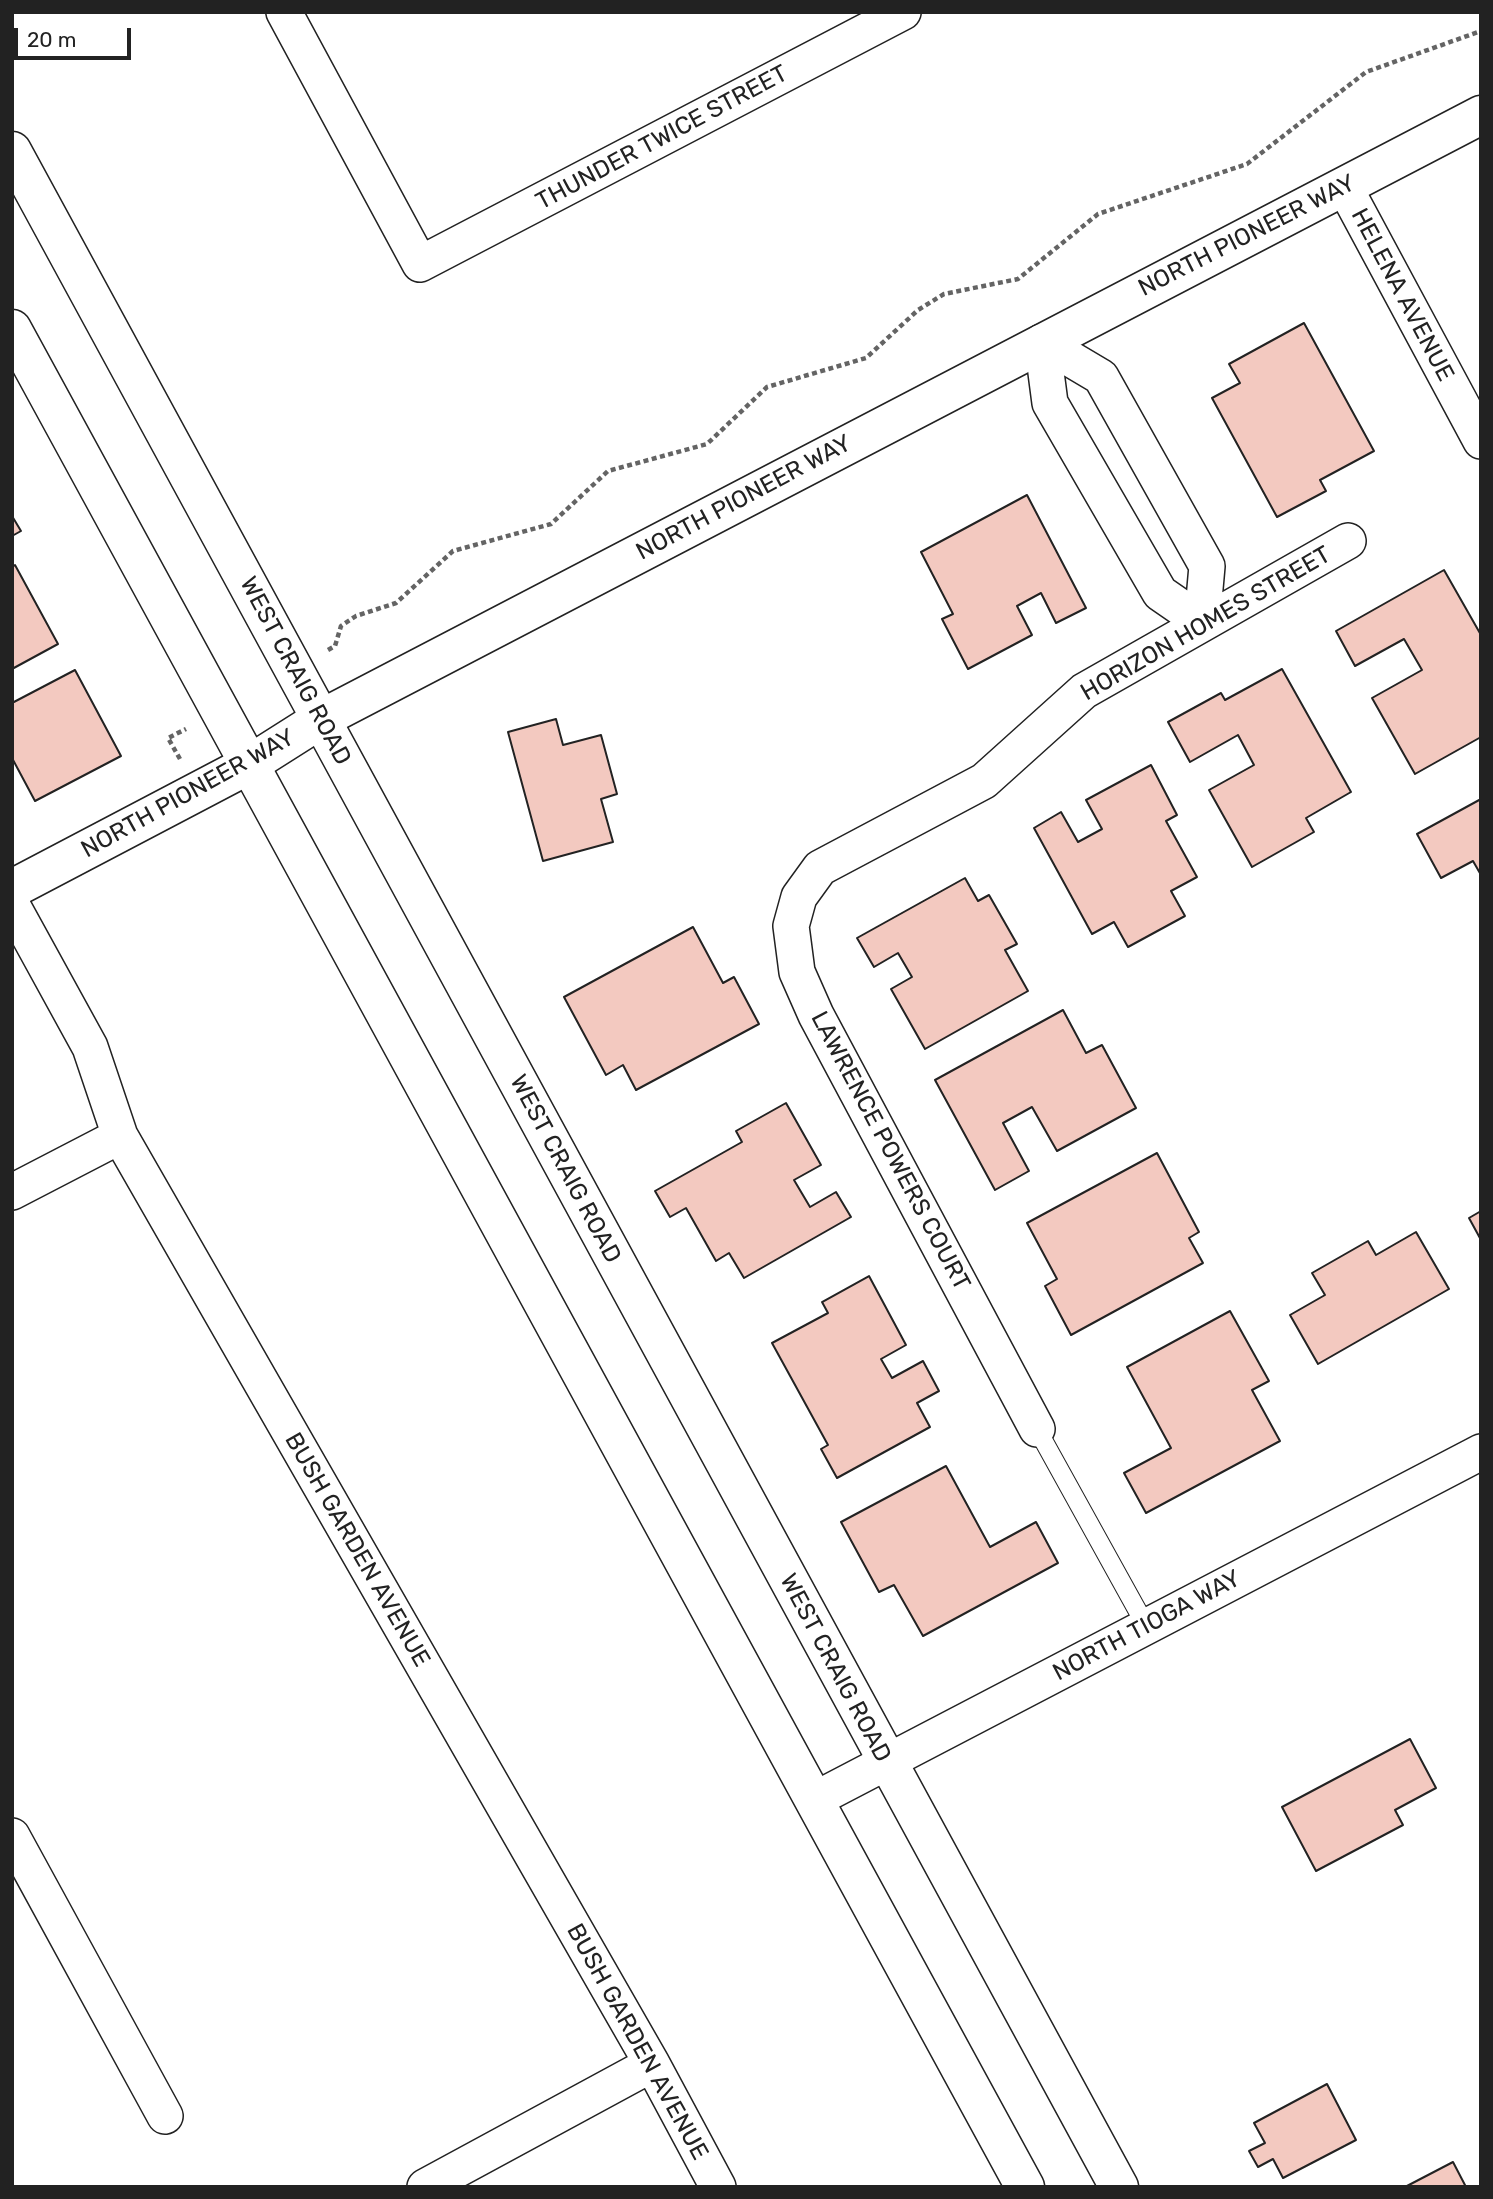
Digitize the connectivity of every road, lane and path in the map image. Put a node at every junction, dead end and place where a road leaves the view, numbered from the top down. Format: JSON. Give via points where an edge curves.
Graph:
{"nodes":[{"id":1,"x":284,"y":12,"type":"edge"},
{"id":2,"x":903,"y":12,"type":"edge"},
{"id":3,"x":1481,"y":31,"type":"edge"},
{"id":4,"x":1481,"y":115,"type":"edge"},
{"id":5,"x":12,"y":151,"type":"edge"},
{"id":6,"x":1344,"y":186,"type":"junction"},
{"id":7,"x":12,"y":329,"type":"edge"},
{"id":8,"x":1042,"y":342,"type":"junction"},
{"id":9,"x":1481,"y":441,"type":"edge"},
{"id":10,"x":1153,"y":474,"type":"junction"},
{"id":11,"x":1107,"y":501,"type":"junction"},
{"id":12,"x":1348,"y":541,"type":"dead end"},
{"id":13,"x":1202,"y":622,"type":"junction"},
{"id":14,"x":335,"y":646,"type":"dead end"},
{"id":15,"x":321,"y":719,"type":"junction"},
{"id":16,"x":250,"y":764,"type":"junction"},
{"id":17,"x":820,"y":868,"type":"joint"},
{"id":18,"x":12,"y":889,"type":"edge"},
{"id":19,"x":12,"y":905,"type":"edge"},
{"id":20,"x":120,"y":1136,"type":"junction"},
{"id":21,"x":12,"y":1192,"type":"edge"},
{"id":22,"x":1037,"y":1429,"type":"joint"},
{"id":23,"x":1481,"y":1452,"type":"edge"},
{"id":24,"x":1146,"y":1626,"type":"junction"},
{"id":25,"x":887,"y":1762,"type":"junction"},
{"id":26,"x":814,"y":1800,"type":"junction"},
{"id":27,"x":12,"y":1836,"type":"edge"},
{"id":28,"x":652,"y":2064,"type":"junction"},
{"id":29,"x":165,"y":2116,"type":"dead end"},
{"id":30,"x":425,"y":2187,"type":"edge"},
{"id":31,"x":718,"y":2187,"type":"edge"},
{"id":32,"x":1026,"y":2187,"type":"edge"},
{"id":33,"x":1119,"y":2187,"type":"edge"}],
"edges":[{"from":1,"to":2,"type":"street","name":"THUNDER TWICE STREET","via":[[420,264]]},
{"from":3,"to":14,"type":"path","via":[[1366,72],[1247,164],[1098,214],[1018,279],[944,294],[918,310],[866,358],[767,387],[707,444],[608,471],[551,524],[453,551],[396,603],[341,626]]},
{"from":4,"to":6,"type":"main road","name":"NORTH PIONEER WAY"},
{"from":5,"to":15,"type":"main road","name":"WEST CRAIG ROAD"},
{"from":6,"to":8,"type":"main road","name":"NORTH PIONEER WAY"},
{"from":6,"to":9,"type":"street","name":"HELENA AVENUE"},
{"from":7,"to":16,"type":"main road"},
{"from":8,"to":10,"type":"street","via":[[1101,377]]},
{"from":8,"to":11,"type":"street","via":[[1050,403]]},
{"from":8,"to":15,"type":"main road","name":"NORTH PIONEER WAY"},
{"from":10,"to":11,"type":"street"},
{"from":10,"to":13,"type":"street","via":[[1207,566]]},
{"from":11,"to":13,"type":"street","via":[[1160,593]]},
{"from":12,"to":13,"type":"street","name":"HORIZON HOMES STREET"},
{"from":13,"to":17,"type":"street","name":"HORIZON HOMES STREET","via":[[1084,691],[984,781]]},
{"from":15,"to":16,"type":"main road","name":"NORTH PIONEER WAY"},
{"from":15,"to":25,"type":"main road","name":"WEST CRAIG ROAD"},
{"from":16,"to":18,"type":"main road","name":"NORTH PIONEER WAY"},
{"from":16,"to":26,"type":"main road"},
{"from":17,"to":22,"type":"street","name":"LAWRENCE POWERS COURT","via":[[799,897],[791,926],[797,972]]},
{"from":19,"to":20,"type":"street","name":"BUSH GARDEN AVENUE","via":[[90,1047]]},
{"from":20,"to":21,"type":"street"},
{"from":20,"to":28,"type":"street","name":"BUSH GARDEN AVENUE"},
{"from":22,"to":24,"type":"lane"},
{"from":23,"to":24,"type":"street","name":"NORTH TIOGA WAY"},
{"from":24,"to":25,"type":"street","name":"NORTH TIOGA WAY"},
{"from":25,"to":26,"type":"street","name":"NORTH TIOGA WAY"},
{"from":25,"to":33,"type":"main road","name":"WEST CRAIG ROAD"},
{"from":26,"to":32,"type":"main road"},
{"from":27,"to":29,"type":"street"},
{"from":28,"to":30,"type":"street"},
{"from":28,"to":31,"type":"street","name":"BUSH GARDEN AVENUE"}]}
